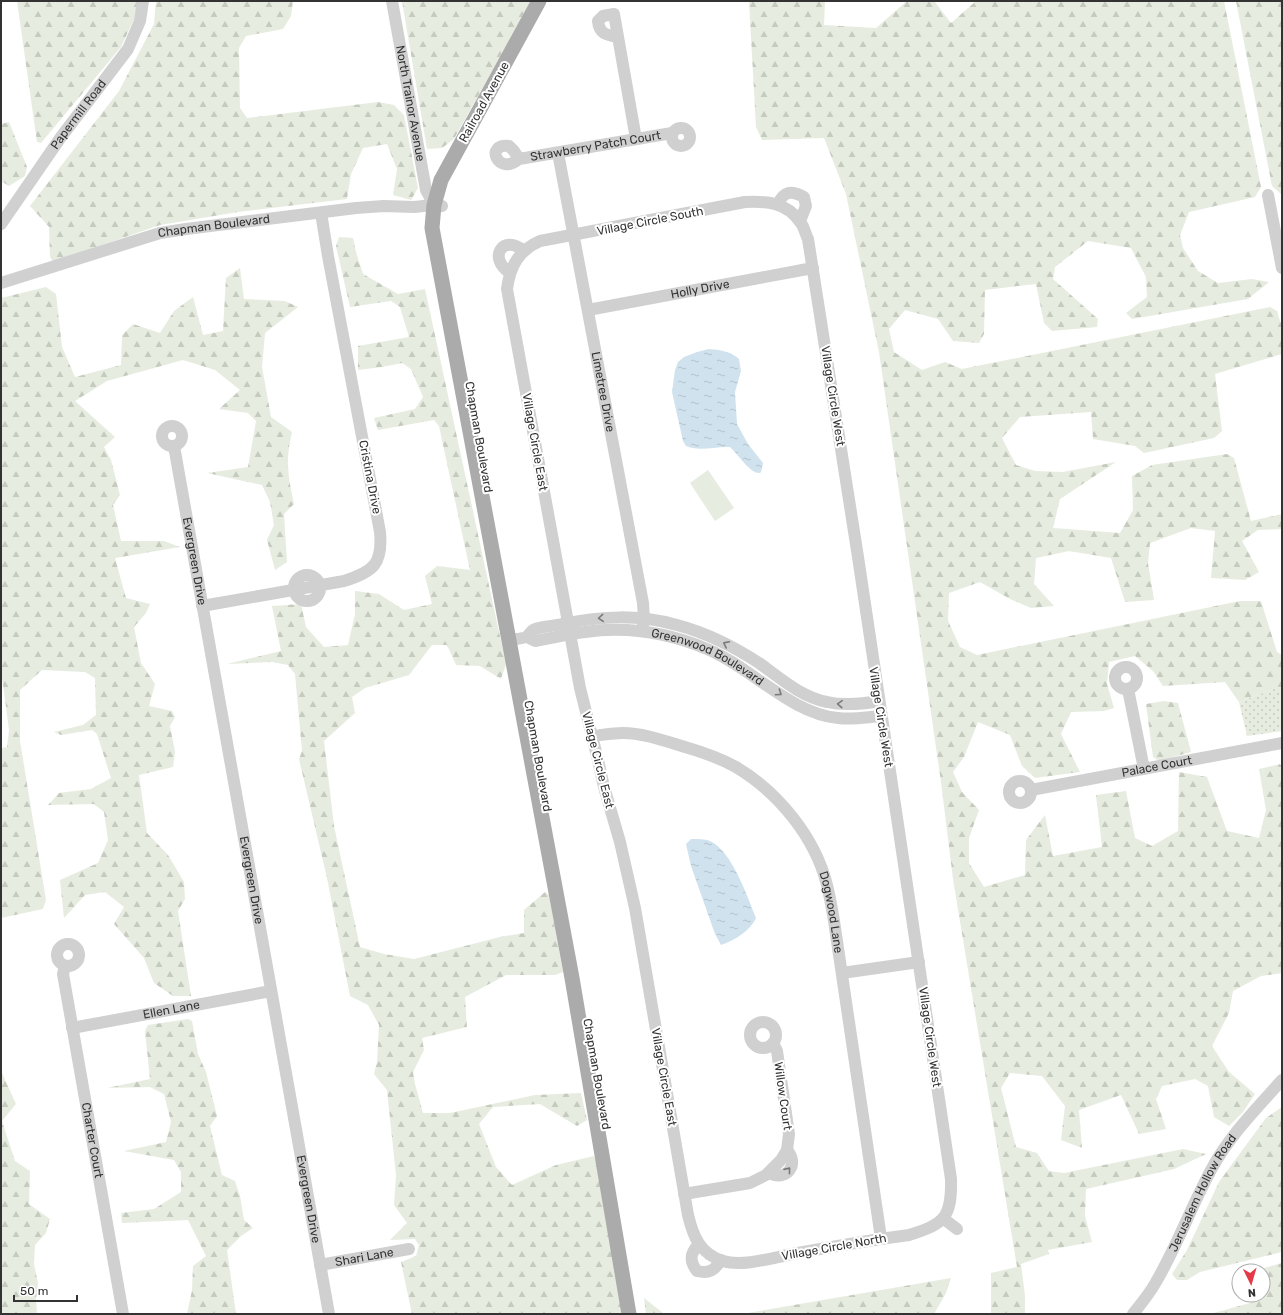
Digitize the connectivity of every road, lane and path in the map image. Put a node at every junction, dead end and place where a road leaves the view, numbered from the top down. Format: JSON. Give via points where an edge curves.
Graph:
{"nodes":[{"id":1,"x":143,"y":1,"type":"edge"},
{"id":2,"x":392,"y":1,"type":"edge"},
{"id":3,"x":538,"y":1,"type":"edge"},
{"id":4,"x":544,"y":1,"type":"edge"},
{"id":5,"x":618,"y":37,"type":"dead end"},
{"id":6,"x":672,"y":133,"type":"dead end"},
{"id":7,"x":636,"y":139,"type":"junction"},
{"id":8,"x":558,"y":153,"type":"junction"},
{"id":9,"x":519,"y":159,"type":"dead end"},
{"id":10,"x":1268,"y":195,"type":"dead end"},
{"id":11,"x":778,"y":204,"type":"junction"},
{"id":12,"x":438,"y":205,"type":"junction"},
{"id":13,"x":791,"y":211,"type":"joint"},
{"id":14,"x":321,"y":213,"type":"junction"},
{"id":15,"x":800,"y":221,"type":"junction"},
{"id":16,"x":1,"y":224,"type":"edge"},
{"id":17,"x":574,"y":235,"type":"junction"},
{"id":18,"x":524,"y":251,"type":"junction"},
{"id":19,"x":512,"y":268,"type":"junction"},
{"id":20,"x":813,"y":268,"type":"junction"},
{"id":21,"x":1282,"y":268,"type":"edge"},
{"id":22,"x":1,"y":283,"type":"edge"},
{"id":23,"x":588,"y":310,"type":"junction"},
{"id":24,"x":174,"y":446,"type":"dead end"},
{"id":25,"x":320,"y":586,"type":"junction"},
{"id":26,"x":294,"y":590,"type":"junction"},
{"id":27,"x":202,"y":606,"type":"junction"},
{"id":28,"x":644,"y":619,"type":"junction"},
{"id":29,"x":569,"y":628,"type":"junction"},
{"id":30,"x":642,"y":631,"type":"junction"},
{"id":31,"x":517,"y":638,"type":"junction"},
{"id":32,"x":1128,"y":689,"type":"dead end"},
{"id":33,"x":878,"y":701,"type":"junction"},
{"id":34,"x":881,"y":716,"type":"junction"},
{"id":35,"x":592,"y":736,"type":"junction"},
{"id":36,"x":1282,"y":743,"type":"edge"},
{"id":37,"x":1144,"y":769,"type":"junction"},
{"id":38,"x":1031,"y":790,"type":"dead end"},
{"id":39,"x":919,"y":962,"type":"junction"},
{"id":40,"x":65,"y":966,"type":"dead end"},
{"id":41,"x":842,"y":972,"type":"junction"},
{"id":42,"x":271,"y":992,"type":"junction"},
{"id":43,"x":72,"y":1028,"type":"junction"},
{"id":44,"x":773,"y":1043,"type":"dead end"},
{"id":45,"x":1282,"y":1080,"type":"edge"},
{"id":46,"x":684,"y":1194,"type":"junction"},
{"id":47,"x":945,"y":1216,"type":"junction"},
{"id":48,"x":957,"y":1229,"type":"dead end"},
{"id":49,"x":881,"y":1238,"type":"junction"},
{"id":50,"x":699,"y":1244,"type":"junction"},
{"id":51,"x":410,"y":1249,"type":"dead end"},
{"id":52,"x":708,"y":1254,"type":"joint"},
{"id":53,"x":721,"y":1260,"type":"junction"},
{"id":54,"x":320,"y":1265,"type":"junction"},
{"id":55,"x":123,"y":1314,"type":"edge"},
{"id":56,"x":329,"y":1314,"type":"edge"},
{"id":57,"x":629,"y":1314,"type":"edge"},
{"id":58,"x":636,"y":1314,"type":"edge"},
{"id":59,"x":1133,"y":1314,"type":"edge"}],
"edges":[{"from":1,"to":16,"type":"street","name":"Papermill Road","via":[[140,21],[128,49],[61,136]]},
{"from":2,"to":12,"type":"street","name":"North Trainor Avenue","via":[[424,183],[426,190]]},
{"from":3,"to":12,"type":"main road","name":"Railroad Avenue","via":[[441,180]]},
{"from":4,"to":12,"type":"main road","name":"Railroad Avenue"},
{"from":5,"to":7,"type":"street"},
{"from":6,"to":7,"type":"street","name":"Strawberry Patch Court"},
{"from":7,"to":8,"type":"street","name":"Strawberry Patch Court"},
{"from":8,"to":9,"type":"street","name":"Strawberry Patch Court"},
{"from":8,"to":17,"type":"street","name":"Limetree Drive"},
{"from":10,"to":21,"type":"street"},
{"from":11,"to":13,"type":"street","name":"Village Circle South"},
{"from":11,"to":15,"type":"street","via":[[781,197],[787,193],[799,194],[804,198],[806,206]]},
{"from":11,"to":17,"type":"street","name":"Village Circle South","via":[[745,202]]},
{"from":12,"to":14,"type":"street","name":"Chapman Boulevard","via":[[384,206]]},
{"from":12,"to":31,"type":"main road","name":"Chapman Boulevard","via":[[442,243]]},
{"from":13,"to":15,"type":"street","name":"Village Circle West"},
{"from":14,"to":22,"type":"street","name":"Chapman Boulevard","via":[[160,233]]},
{"from":14,"to":25,"type":"street","name":"Cristina Drive","via":[[374,494],[381,546],[379,559],[364,574]]},
{"from":15,"to":20,"type":"street","name":"Village Circle West","via":[[808,239]]},
{"from":17,"to":18,"type":"street","name":"Village Circle South","via":[[540,242]]},
{"from":17,"to":23,"type":"street","name":"Limetree Drive"},
{"from":18,"to":19,"type":"street","name":"Village Circle South","via":[[518,256]]},
{"from":18,"to":19,"type":"street","via":[[511,244],[501,250],[498,258],[502,268]]},
{"from":19,"to":29,"type":"street","name":"Village Circle East","via":[[507,289]]},
{"from":20,"to":23,"type":"street","name":"Holly Drive"},
{"from":20,"to":33,"type":"street","name":"Village Circle West"},
{"from":23,"to":28,"type":"street","name":"Limetree Drive"},
{"from":24,"to":27,"type":"street","name":"Evergreen Drive"},
{"from":25,"to":26,"type":"street","via":[[318,594],[311,600],[298,598]]},
{"from":25,"to":26,"type":"street","via":[[316,578],[304,575],[295,582]]},
{"from":26,"to":27,"type":"street"},
{"from":27,"to":42,"type":"street","name":"Evergreen Drive"},
{"from":28,"to":29,"type":"street","name":"Greenwood Boulevard","one_way":true,"via":[[584,619]]},
{"from":28,"to":30,"type":"street","name":"Limetree Drive"},
{"from":33,"to":28,"type":"street","name":"Greenwood Boulevard","one_way":true,"via":[[840,704],[815,699],[714,637],[676,624]]},
{"from":29,"to":30,"type":"street","name":"Greenwood Boulevard"},
{"from":29,"to":31,"type":"street","name":"Greenwood Boulevard","via":[[535,641]]},
{"from":29,"to":35,"type":"street","name":"Village Circle East"},
{"from":30,"to":34,"type":"street","name":"Greenwood Boulevard","one_way":true,"via":[[675,638],[708,650],[736,664],[787,699],[819,714],[837,718]]},
{"from":31,"to":57,"type":"main road","name":"Chapman Boulevard"},
{"from":31,"to":58,"type":"main road","name":"Chapman Boulevard","via":[[590,1033]]},
{"from":32,"to":37,"type":"street"},
{"from":33,"to":34,"type":"street","name":"Village Circle West"},
{"from":34,"to":39,"type":"street","name":"Village Circle West"},
{"from":35,"to":41,"type":"street","name":"Dogwood Lane","via":[[623,733],[640,735],[695,750],[735,767],[776,798],[813,848],[827,884]]},
{"from":35,"to":46,"type":"street","name":"Village Circle East","via":[[635,908]]},
{"from":36,"to":37,"type":"street","name":"Palace Court"},
{"from":37,"to":38,"type":"street","name":"Palace Court"},
{"from":39,"to":41,"type":"street"},
{"from":39,"to":47,"type":"street","name":"Village Circle West","via":[[951,1179],[950,1199]]},
{"from":40,"to":43,"type":"street","name":"Charter Court","via":[[63,974]]},
{"from":41,"to":49,"type":"street","name":"Dogwood Lane"},
{"from":42,"to":43,"type":"street","name":"Ellen Lane"},
{"from":42,"to":54,"type":"street","name":"Evergreen Drive"},
{"from":43,"to":55,"type":"street","name":"Charter Court"},
{"from":44,"to":46,"type":"street","name":"Willow Court","via":[[777,1051],[788,1122],[787,1150],[792,1159],[789,1171],[776,1176],[769,1172],[750,1183]]},
{"from":45,"to":59,"type":"street","name":"Jerusalem Hollow Road","via":[[1221,1152],[1210,1170],[1170,1257]]},
{"from":46,"to":50,"type":"street","name":"Village Circle East","via":[[692,1232]]},
{"from":47,"to":48,"type":"street"},
{"from":47,"to":49,"type":"street","name":"Village Circle North","via":[[933,1227],[919,1232]]},
{"from":49,"to":53,"type":"street","name":"Village Circle North","via":[[742,1262]]},
{"from":50,"to":52,"type":"street","name":"Village Circle East"},
{"from":50,"to":53,"type":"street","via":[[692,1259],[697,1271],[705,1273],[713,1270]]},
{"from":51,"to":54,"type":"street","name":"Shari Lane"},
{"from":52,"to":53,"type":"street","name":"Village Circle North"},
{"from":54,"to":56,"type":"street","name":"Evergreen Drive"}]}
